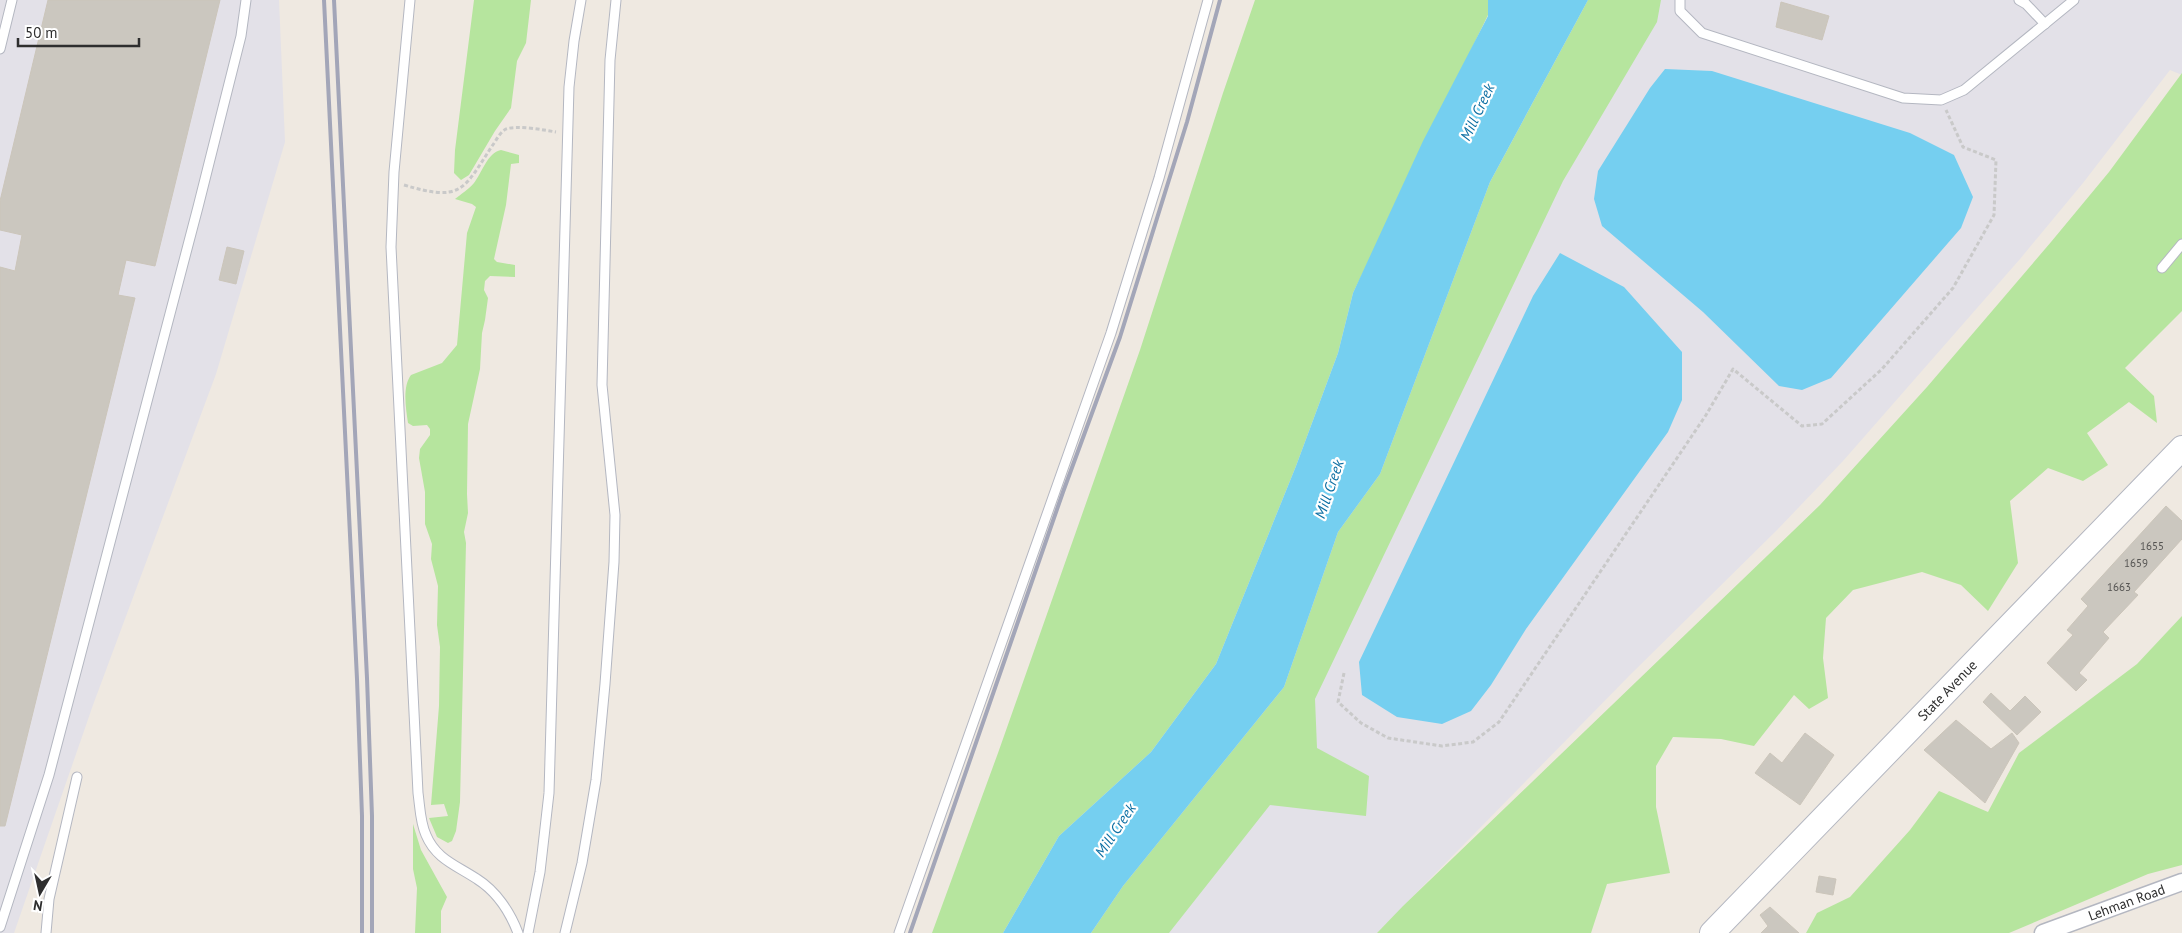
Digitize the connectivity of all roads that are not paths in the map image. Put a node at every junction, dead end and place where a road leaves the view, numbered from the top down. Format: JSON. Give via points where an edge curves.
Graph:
{"nodes":[{"id":1,"x":12,"y":0,"type":"edge"},
{"id":2,"x":246,"y":0,"type":"edge"},
{"id":3,"x":410,"y":0,"type":"edge"},
{"id":4,"x":581,"y":0,"type":"edge"},
{"id":5,"x":616,"y":0,"type":"edge"},
{"id":6,"x":1208,"y":0,"type":"edge"},
{"id":7,"x":1680,"y":0,"type":"edge"},
{"id":8,"x":2019,"y":0,"type":"edge"},
{"id":9,"x":2074,"y":0,"type":"edge"},
{"id":10,"x":2045,"y":24,"type":"junction"},
{"id":11,"x":0,"y":49,"type":"edge"},
{"id":12,"x":2182,"y":244,"type":"edge"},
{"id":13,"x":2162,"y":268,"type":"dead end"},
{"id":14,"x":2182,"y":448,"type":"edge"},
{"id":15,"x":77,"y":777,"type":"dead end"},
{"id":16,"x":2182,"y":882,"type":"edge"},
{"id":17,"x":0,"y":926,"type":"edge"},
{"id":18,"x":46,"y":933,"type":"edge"},
{"id":19,"x":518,"y":933,"type":"edge"},
{"id":20,"x":528,"y":933,"type":"edge"},
{"id":21,"x":565,"y":933,"type":"edge"},
{"id":22,"x":899,"y":933,"type":"edge"},
{"id":23,"x":1712,"y":933,"type":"edge"},
{"id":24,"x":2043,"y":933,"type":"edge"}],
"edges":[{"from":1,"to":11,"type":"lane"},
{"from":2,"to":17,"type":"lane","via":[[241,36],[198,207],[49,775]]},
{"from":3,"to":19,"type":"lane","via":[[394,182],[391,278],[407,543],[415,754],[422,822],[437,853],[489,889],[508,912]]},
{"from":4,"to":20,"type":"lane","via":[[571,64],[568,133],[549,793],[540,872]]},
{"from":5,"to":21,"type":"lane","via":[[610,60],[602,385],[614,501],[614,556],[596,780],[582,863]]},
{"from":6,"to":22,"type":"lane","via":[[1159,178],[1111,333]]},
{"from":7,"to":10,"type":"lane","via":[[1680,11],[1702,33],[1903,98],[1941,100],[1964,90]]},
{"from":8,"to":10,"type":"lane"},
{"from":9,"to":10,"type":"lane"},
{"from":12,"to":13,"type":"lane"},
{"from":14,"to":23,"type":"main road","name":"State Avenue"},
{"from":15,"to":18,"type":"lane","via":[[51,889]]},
{"from":16,"to":24,"type":"street","name":"Lehman Road"}]}
